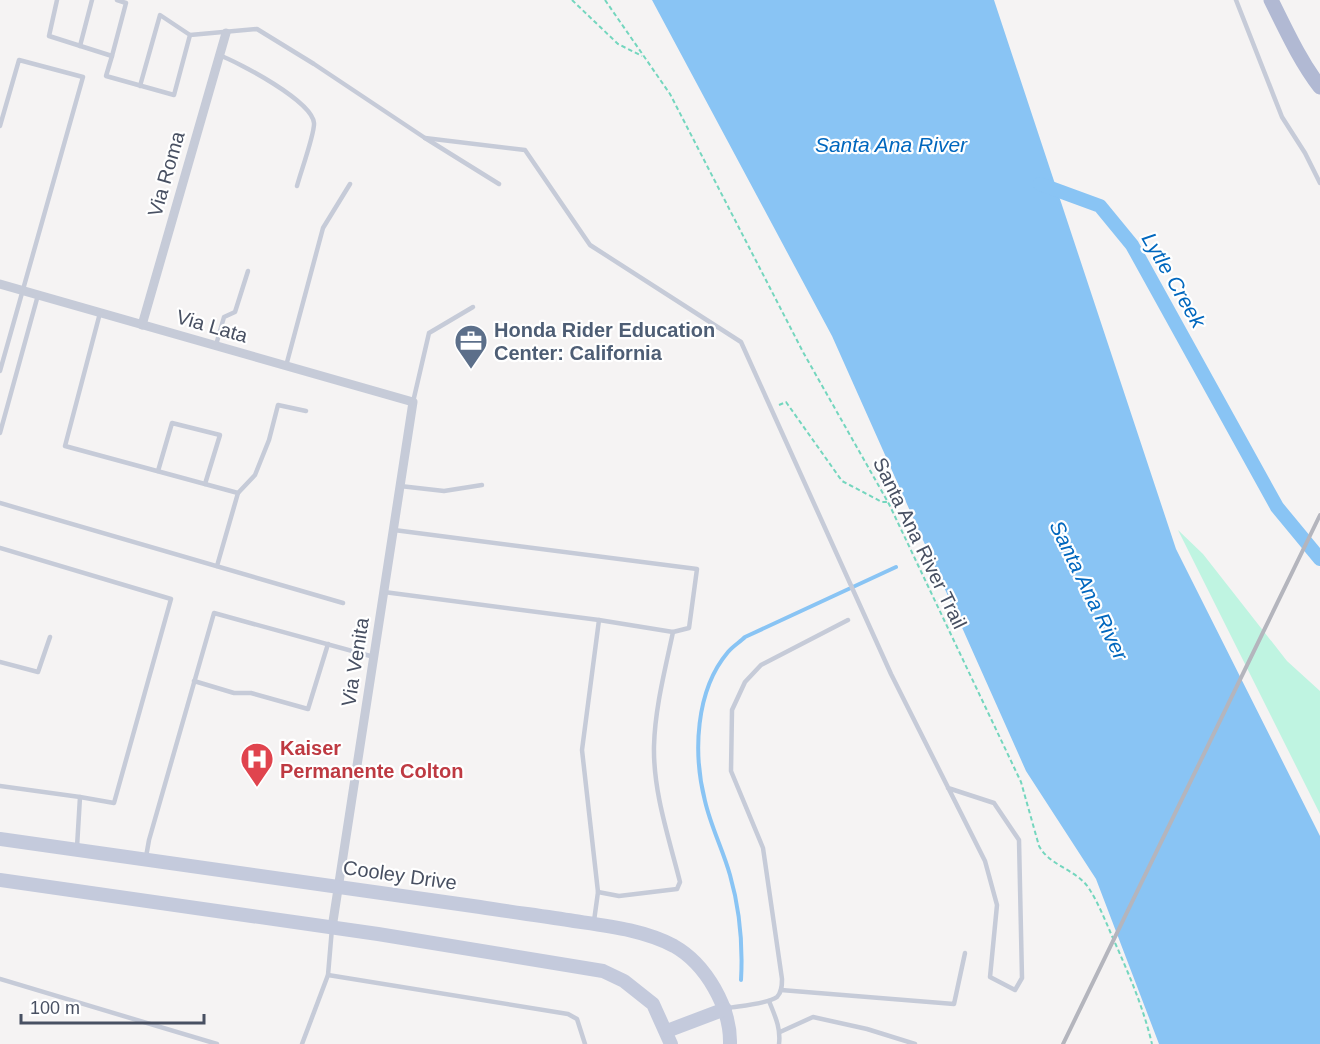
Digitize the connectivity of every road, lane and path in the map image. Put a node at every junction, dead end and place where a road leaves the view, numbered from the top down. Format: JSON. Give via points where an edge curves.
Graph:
{"nodes":[{"id":1,"x":57,"y":0,"type":"edge"},
{"id":2,"x":92,"y":0,"type":"edge"},
{"id":3,"x":117,"y":0,"type":"edge"},
{"id":4,"x":572,"y":0,"type":"edge"},
{"id":5,"x":605,"y":0,"type":"edge"},
{"id":6,"x":1236,"y":0,"type":"edge"},
{"id":7,"x":1271,"y":0,"type":"edge"},
{"id":8,"x":226,"y":33,"type":"junction"},
{"id":9,"x":190,"y":35,"type":"junction"},
{"id":10,"x":80,"y":46,"type":"junction"},
{"id":11,"x":219,"y":55,"type":"junction"},
{"id":12,"x":112,"y":56,"type":"junction"},
{"id":13,"x":643,"y":56,"type":"junction"},
{"id":14,"x":140,"y":86,"type":"junction"},
{"id":15,"x":1320,"y":87,"type":"edge"},
{"id":16,"x":0,"y":126,"type":"edge"},
{"id":17,"x":425,"y":138,"type":"junction"},
{"id":18,"x":1320,"y":183,"type":"edge"},
{"id":19,"x":350,"y":184,"type":"dead end"},
{"id":20,"x":499,"y":184,"type":"dead end"},
{"id":21,"x":297,"y":186,"type":"dead end"},
{"id":22,"x":248,"y":271,"type":"dead end"},
{"id":23,"x":0,"y":284,"type":"edge"},
{"id":24,"x":24,"y":291,"type":"junction"},
{"id":25,"x":38,"y":295,"type":"junction"},
{"id":26,"x":473,"y":307,"type":"dead end"},
{"id":27,"x":100,"y":313,"type":"junction"},
{"id":28,"x":141,"y":324,"type":"junction"},
{"id":29,"x":216,"y":346,"type":"junction"},
{"id":30,"x":286,"y":366,"type":"junction"},
{"id":31,"x":0,"y":371,"type":"edge"},
{"id":32,"x":413,"y":402,"type":"junction"},
{"id":33,"x":777,"y":406,"type":"dead end"},
{"id":34,"x":306,"y":411,"type":"dead end"},
{"id":35,"x":0,"y":433,"type":"edge"},
{"id":36,"x":158,"y":471,"type":"junction"},
{"id":37,"x":206,"y":484,"type":"junction"},
{"id":38,"x":482,"y":485,"type":"dead end"},
{"id":39,"x":400,"y":486,"type":"junction"},
{"id":40,"x":238,"y":493,"type":"junction"},
{"id":41,"x":888,"y":502,"type":"junction"},
{"id":42,"x":0,"y":503,"type":"edge"},
{"id":43,"x":394,"y":530,"type":"junction"},
{"id":44,"x":0,"y":548,"type":"edge"},
{"id":45,"x":217,"y":566,"type":"junction"},
{"id":46,"x":384,"y":592,"type":"junction"},
{"id":47,"x":343,"y":603,"type":"dead end"},
{"id":48,"x":599,"y":620,"type":"junction"},
{"id":49,"x":848,"y":620,"type":"dead end"},
{"id":50,"x":673,"y":632,"type":"junction"},
{"id":51,"x":50,"y":637,"type":"dead end"},
{"id":52,"x":328,"y":644,"type":"junction"},
{"id":53,"x":374,"y":657,"type":"junction"},
{"id":54,"x":0,"y":662,"type":"edge"},
{"id":55,"x":194,"y":681,"type":"junction"},
{"id":56,"x":0,"y":786,"type":"edge"},
{"id":57,"x":948,"y":788,"type":"junction"},
{"id":58,"x":80,"y":797,"type":"junction"},
{"id":59,"x":0,"y":839,"type":"edge"},
{"id":60,"x":77,"y":850,"type":"junction"},
{"id":61,"x":146,"y":860,"type":"junction"},
{"id":62,"x":0,"y":880,"type":"edge"},
{"id":63,"x":339,"y":886,"type":"junction"},
{"id":64,"x":598,"y":892,"type":"junction"},
{"id":65,"x":594,"y":924,"type":"junction"},
{"id":66,"x":332,"y":928,"type":"junction"},
{"id":67,"x":965,"y":953,"type":"dead end"},
{"id":68,"x":328,"y":975,"type":"junction"},
{"id":69,"x":0,"y":979,"type":"edge"},
{"id":70,"x":781,"y":990,"type":"junction"},
{"id":71,"x":769,"y":1001,"type":"junction"},
{"id":72,"x":725,"y":1009,"type":"junction"},
{"id":73,"x":780,"y":1032,"type":"junction"},
{"id":74,"x":669,"y":1038,"type":"edge"},
{"id":75,"x":217,"y":1044,"type":"edge"},
{"id":76,"x":303,"y":1044,"type":"edge"},
{"id":77,"x":585,"y":1044,"type":"edge"},
{"id":78,"x":730,"y":1044,"type":"edge"},
{"id":79,"x":779,"y":1044,"type":"edge"},
{"id":80,"x":915,"y":1044,"type":"edge"},
{"id":81,"x":1152,"y":1044,"type":"edge"}],
"edges":[{"from":1,"to":10,"type":"lane","via":[[49,36]]},
{"from":2,"to":10,"type":"lane"},
{"from":3,"to":12,"type":"lane","via":[[126,3]]},
{"from":4,"to":13,"type":"path","name":"Santa Ana River Trail","via":[[618,44]]},
{"from":5,"to":13,"type":"path","name":"Santa Ana River Trail"},
{"from":6,"to":18,"type":"lane","via":[[1282,117]]},
{"from":7,"to":15,"type":"main road"},
{"from":8,"to":9,"type":"lane"},
{"from":8,"to":11,"type":"street","name":"Via Roma"},
{"from":8,"to":17,"type":"lane","via":[[256,29]]},
{"from":9,"to":14,"type":"lane","via":[[174,95]]},
{"from":9,"to":14,"type":"lane","via":[[160,15]]},
{"from":10,"to":12,"type":"lane"},
{"from":11,"to":21,"type":"lane","via":[[238,62],[310,112],[314,124]]},
{"from":11,"to":28,"type":"street","name":"Via Roma"},
{"from":12,"to":14,"type":"lane","via":[[106,76]]},
{"from":13,"to":41,"type":"path","name":"Santa Ana River Trail","via":[[670,94],[803,352]]},
{"from":16,"to":24,"type":"lane","via":[[19,60],[83,77]]},
{"from":17,"to":20,"type":"lane"},
{"from":17,"to":57,"type":"lane","via":[[525,150],[590,245],[741,342],[891,674]]},
{"from":19,"to":30,"type":"lane","via":[[323,228]]},
{"from":22,"to":29,"type":"lane","via":[[234,312],[224,317]]},
{"from":23,"to":24,"type":"street","name":"Via Lata"},
{"from":24,"to":25,"type":"street","name":"Via Lata"},
{"from":24,"to":31,"type":"lane"},
{"from":25,"to":27,"type":"street","name":"Via Lata"},
{"from":25,"to":35,"type":"lane"},
{"from":26,"to":32,"type":"lane","via":[[429,333]]},
{"from":27,"to":28,"type":"street","name":"Via Lata"},
{"from":27,"to":36,"type":"lane","via":[[65,446]]},
{"from":28,"to":29,"type":"street","name":"Via Lata"},
{"from":29,"to":30,"type":"street","name":"Via Lata"},
{"from":30,"to":32,"type":"street","name":"Via Lata"},
{"from":32,"to":39,"type":"street","name":"Via Venita"},
{"from":33,"to":41,"type":"path","via":[[786,402],[842,482]]},
{"from":34,"to":40,"type":"lane","via":[[278,405],[255,476]]},
{"from":36,"to":37,"type":"lane"},
{"from":36,"to":37,"type":"lane","via":[[172,423],[220,435]]},
{"from":37,"to":40,"type":"lane"},
{"from":38,"to":39,"type":"lane","via":[[444,491]]},
{"from":39,"to":43,"type":"street","name":"Via Venita"},
{"from":40,"to":45,"type":"lane"},
{"from":41,"to":81,"type":"path","name":"Santa Ana River Trail","via":[[1021,782],[1039,846],[1044,855],[1079,878],[1095,898],[1137,993]]},
{"from":42,"to":45,"type":"lane"},
{"from":43,"to":46,"type":"street","name":"Via Venita"},
{"from":43,"to":50,"type":"lane","via":[[697,569],[689,628]]},
{"from":44,"to":58,"type":"lane","via":[[171,599],[114,803]]},
{"from":45,"to":47,"type":"lane"},
{"from":46,"to":48,"type":"lane"},
{"from":46,"to":53,"type":"street","name":"Via Venita"},
{"from":48,"to":50,"type":"lane"},
{"from":48,"to":64,"type":"lane","via":[[582,750]]},
{"from":49,"to":70,"type":"lane","via":[[760,665],[745,682],[732,710],[731,771],[763,848]]},
{"from":50,"to":64,"type":"lane","via":[[659,698],[654,747],[657,789],[680,882],[677,889],[619,897]]},
{"from":51,"to":54,"type":"lane","via":[[38,672]]},
{"from":52,"to":53,"type":"lane"},
{"from":52,"to":55,"type":"lane","via":[[308,709]]},
{"from":52,"to":55,"type":"lane","via":[[214,613]]},
{"from":53,"to":63,"type":"street","name":"Via Venita"},
{"from":55,"to":61,"type":"lane"},
{"from":56,"to":58,"type":"lane"},
{"from":57,"to":57,"type":"lane","via":[[985,861],[996,905],[990,977],[1016,990],[1022,978],[1019,840],[994,803]]},
{"from":58,"to":60,"type":"lane"},
{"from":59,"to":60,"type":"street","name":"Cooley Drive"},
{"from":60,"to":61,"type":"street","name":"Cooley Drive"},
{"from":61,"to":63,"type":"street","name":"Cooley Drive"},
{"from":62,"to":66,"type":"street"},
{"from":63,"to":65,"type":"street","name":"Cooley Drive"},
{"from":63,"to":66,"type":"street","name":"Via Venita"},
{"from":64,"to":65,"type":"lane"},
{"from":65,"to":72,"type":"street","name":"Cooley Drive","via":[[652,935],[677,948],[705,973]]},
{"from":66,"to":68,"type":"lane"},
{"from":66,"to":74,"type":"street","via":[[603,971],[624,981],[653,1004]]},
{"from":67,"to":70,"type":"lane","via":[[954,1004]]},
{"from":68,"to":76,"type":"lane"},
{"from":68,"to":77,"type":"lane","via":[[568,1014],[577,1019]]},
{"from":69,"to":75,"type":"lane"},
{"from":70,"to":71,"type":"lane"},
{"from":71,"to":72,"type":"lane"},
{"from":71,"to":73,"type":"lane"},
{"from":72,"to":74,"type":"street"},
{"from":72,"to":78,"type":"street","name":"Cooley Drive"},
{"from":73,"to":79,"type":"lane"},
{"from":73,"to":80,"type":"lane","via":[[813,1017]]}]}
